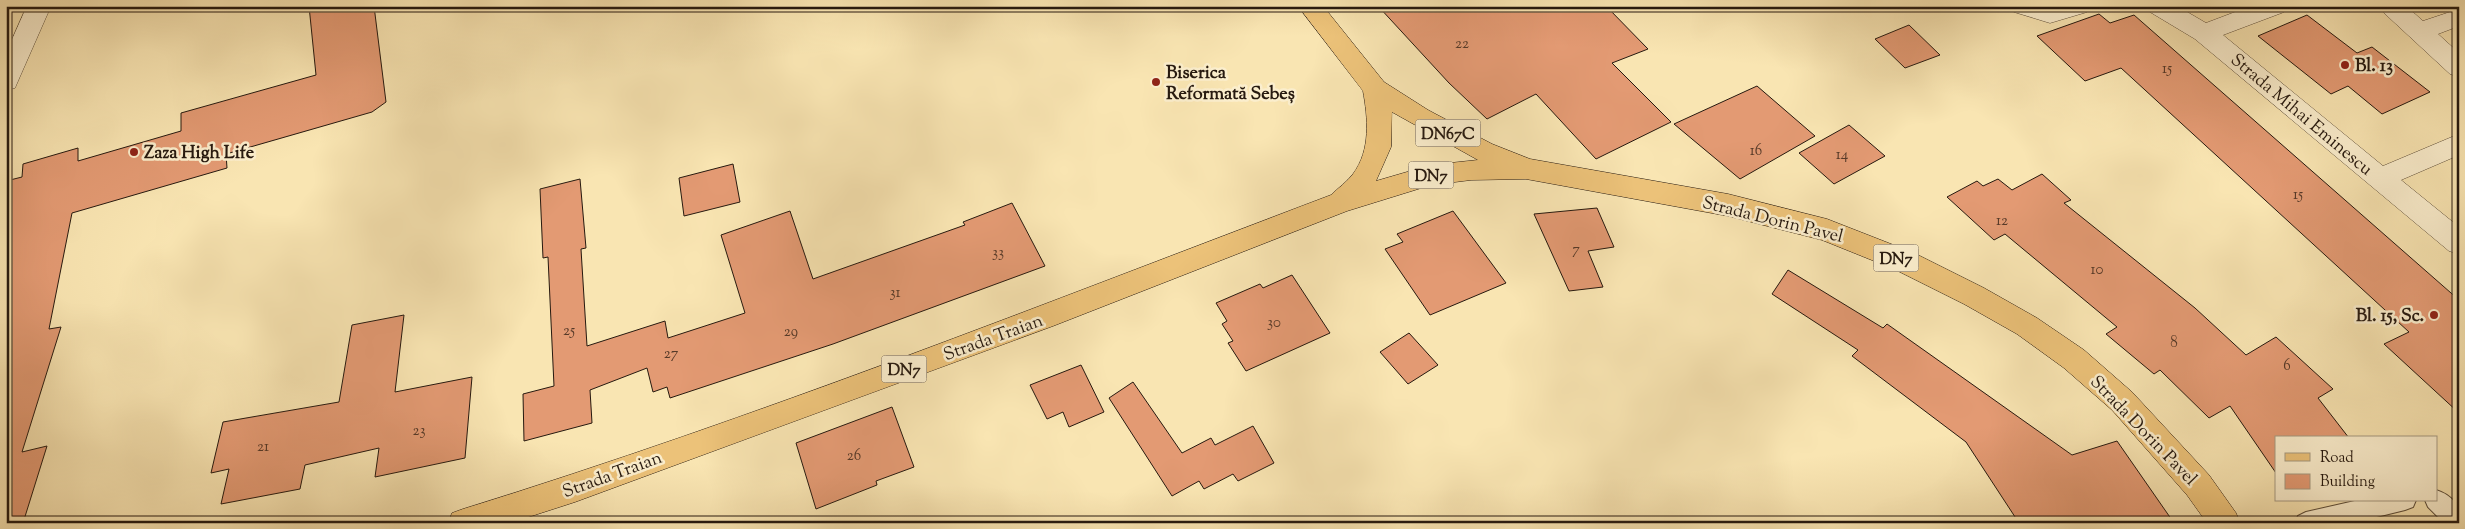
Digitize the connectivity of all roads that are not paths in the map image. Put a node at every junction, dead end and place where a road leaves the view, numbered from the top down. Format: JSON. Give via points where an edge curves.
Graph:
{"nodes":[{"id":1,"x":39,"y":6,"type":"edge"},
{"id":2,"x":1310,"y":6,"type":"edge"},
{"id":3,"x":2022,"y":6,"type":"edge"},
{"id":4,"x":2079,"y":6,"type":"edge"},
{"id":5,"x":2158,"y":6,"type":"edge"},
{"id":6,"x":2276,"y":6,"type":"edge"},
{"id":7,"x":2391,"y":6,"type":"edge"},
{"id":8,"x":2459,"y":17,"type":"edge"},
{"id":9,"x":2419,"y":32,"type":"junction"},
{"id":10,"x":2204,"y":33,"type":"junction"},
{"id":11,"x":2459,"y":68,"type":"edge"},
{"id":12,"x":6,"y":81,"type":"edge"},
{"id":13,"x":1375,"y":89,"type":"junction"},
{"id":14,"x":2459,"y":144,"type":"edge"},
{"id":15,"x":1526,"y":168,"type":"junction"},
{"id":16,"x":2380,"y":178,"type":"junction"},
{"id":17,"x":1340,"y":203,"type":"junction"},
{"id":18,"x":2459,"y":243,"type":"edge"},
{"id":19,"x":2397,"y":502,"type":"edge"},
{"id":20,"x":2438,"y":502,"type":"edge"},
{"id":21,"x":463,"y":523,"type":"edge"},
{"id":22,"x":2225,"y":523,"type":"edge"},
{"id":23,"x":2306,"y":523,"type":"edge"},
{"id":24,"x":2458,"y":523,"type":"edge"}],
"edges":[{"from":1,"to":12,"type":"street"},
{"from":2,"to":13,"type":"main road","name":"Strada Dorin Pavel","number":"DN67C"},
{"from":3,"to":4,"type":"street","via":[[2050,14]]},
{"from":5,"to":10,"type":"street","name":"Strada Mihai Eminescu"},
{"from":6,"to":10,"type":"street"},
{"from":7,"to":9,"type":"street"},
{"from":8,"to":9,"type":"street"},
{"from":9,"to":11,"type":"street"},
{"from":10,"to":16,"type":"street","name":"Strada Mihai Eminescu"},
{"from":13,"to":15,"type":"main road","name":"Strada Dorin Pavel","number":"DN67C","via":[[1454,136]]},
{"from":13,"to":17,"type":"main road","number":"DN67C","via":[[1380,113],[1380,137],[1375,157],[1364,180]]},
{"from":14,"to":16,"type":"street"},
{"from":15,"to":17,"type":"main road","name":"Strada Traian","number":"DN7","via":[[1431,175]]},
{"from":15,"to":22,"type":"main road","name":"Strada Dorin Pavel","number":"DN7","via":[[1728,205],[1827,230],[1904,261],[1974,296],[2027,326],[2074,359],[2122,401],[2198,485]]},
{"from":16,"to":18,"type":"street","name":"Strada Mihai Eminescu"},
{"from":17,"to":21,"type":"main road","name":"Strada Traian","number":"DN7","via":[[1034,322],[574,488]]},
{"from":19,"to":23,"type":"lane"},
{"from":20,"to":24,"type":"lane"}]}
